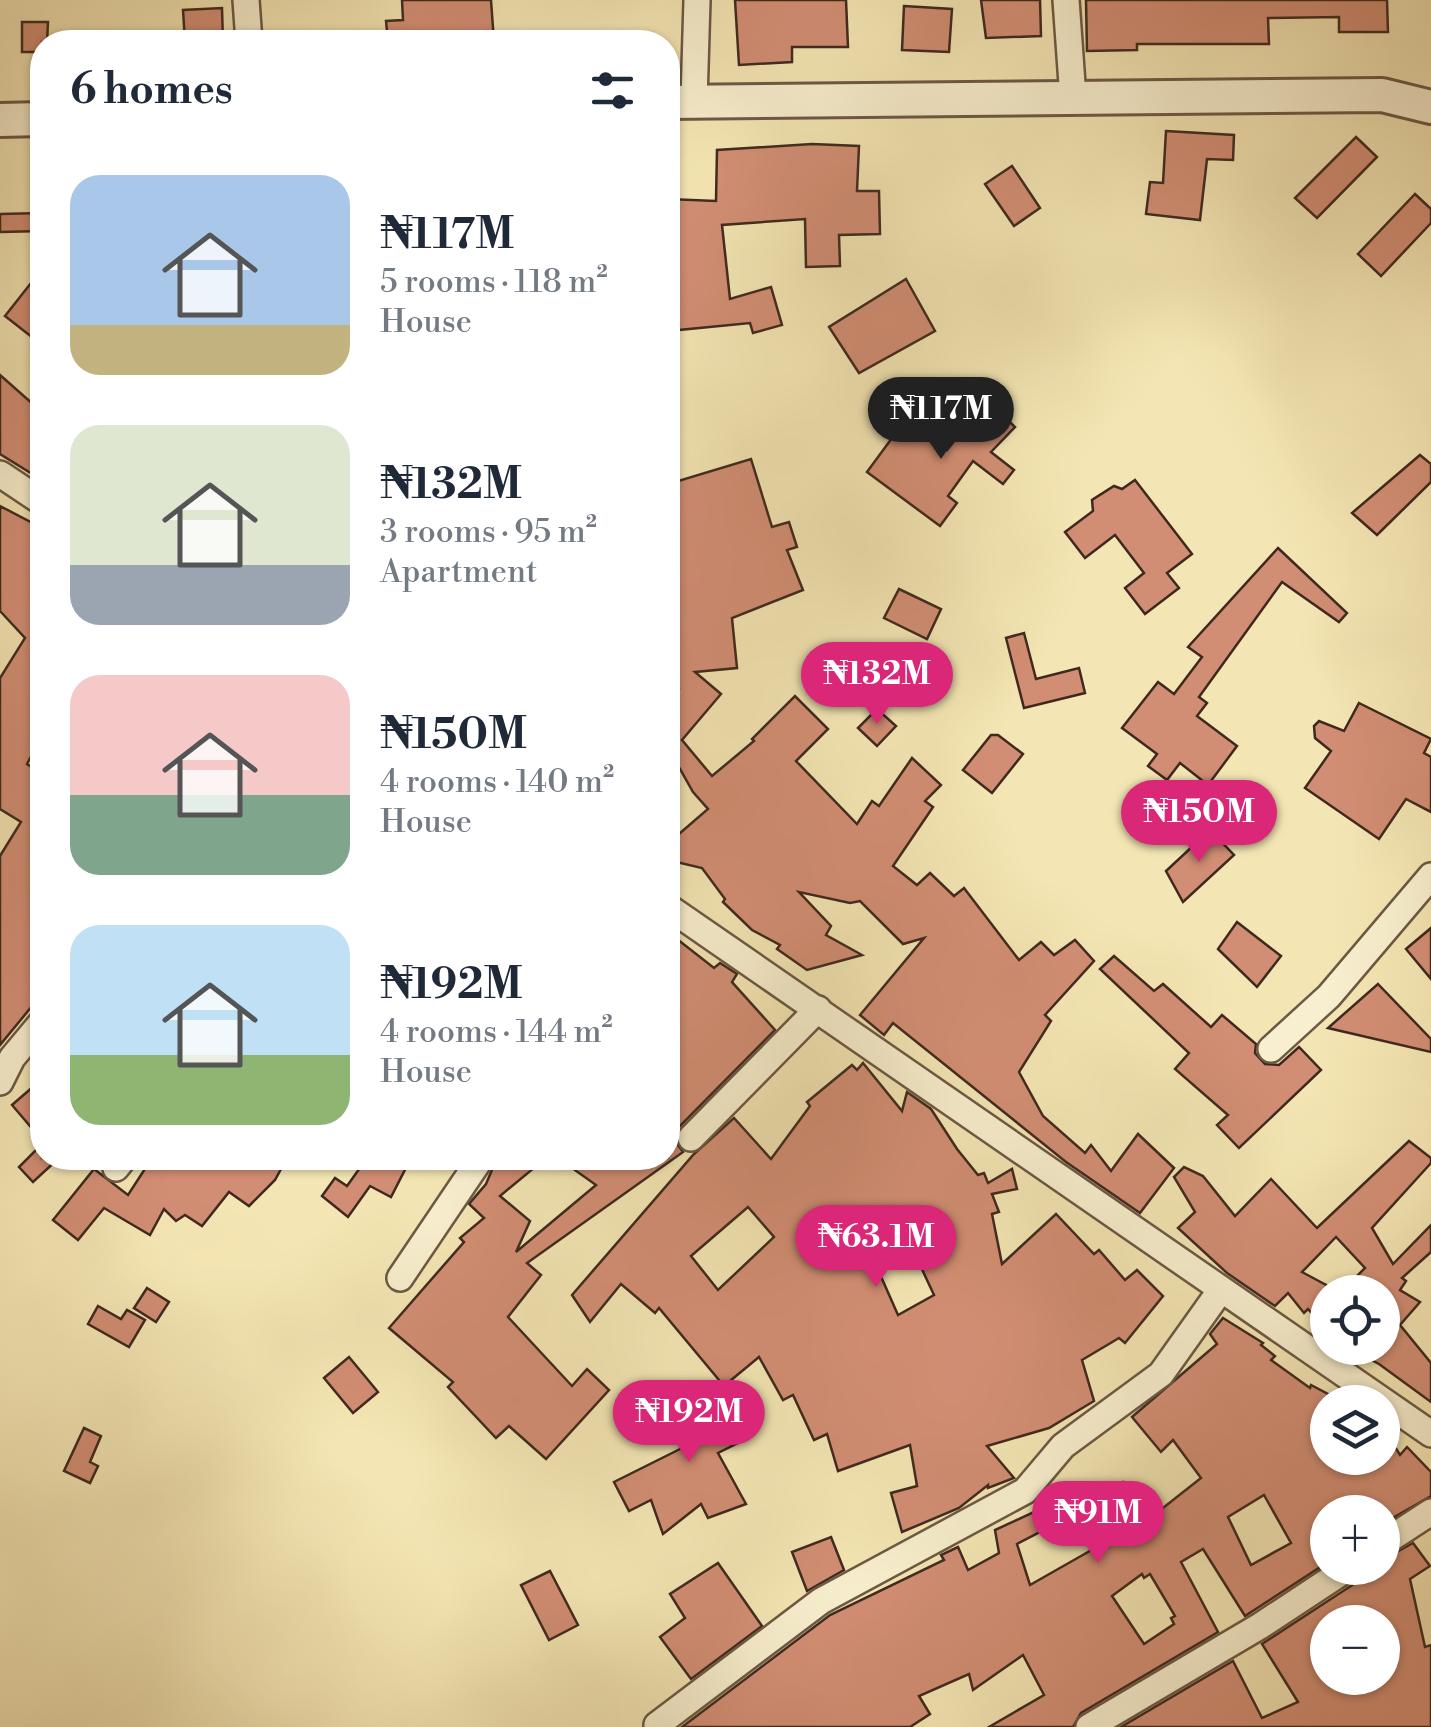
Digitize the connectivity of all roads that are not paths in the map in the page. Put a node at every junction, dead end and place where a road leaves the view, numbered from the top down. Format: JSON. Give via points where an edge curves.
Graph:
{"nodes":[{"id":1,"x":246,"y":0,"type":"edge"},
{"id":2,"x":696,"y":0,"type":"edge"},
{"id":3,"x":1066,"y":0,"type":"edge"},
{"id":4,"x":248,"y":30,"type":"edge"},
{"id":5,"x":1073,"y":98,"type":"junction"},
{"id":6,"x":680,"y":102,"type":"edge"},
{"id":7,"x":1431,"y":107,"type":"edge"},
{"id":8,"x":0,"y":120,"type":"edge"},
{"id":9,"x":30,"y":120,"type":"edge"},
{"id":10,"x":0,"y":474,"type":"edge"},
{"id":11,"x":30,"y":494,"type":"edge"},
{"id":12,"x":1431,"y":876,"type":"edge"},
{"id":13,"x":680,"y":915,"type":"edge"},
{"id":14,"x":818,"y":1009,"type":"junction"},
{"id":15,"x":30,"y":1036,"type":"edge"},
{"id":16,"x":1271,"y":1048,"type":"dead end"},
{"id":17,"x":0,"y":1082,"type":"edge"},
{"id":18,"x":691,"y":1138,"type":"dead end"},
{"id":19,"x":473,"y":1170,"type":"edge"},
{"id":20,"x":400,"y":1278,"type":"dead end"},
{"id":21,"x":1220,"y":1290,"type":"junction"},
{"id":22,"x":1431,"y":1434,"type":"edge"},
{"id":23,"x":1431,"y":1512,"type":"edge"},
{"id":24,"x":1400,"y":1532,"type":"edge"},
{"id":25,"x":1322,"y":1585,"type":"edge"},
{"id":26,"x":656,"y":1725,"type":"edge"},
{"id":27,"x":1089,"y":1727,"type":"edge"}],
"edges":[{"from":1,"to":4,"type":"street"},
{"from":2,"to":6,"type":"street"},
{"from":3,"to":5,"type":"street"},
{"from":5,"to":6,"type":"street"},
{"from":5,"to":7,"type":"street","via":[[1382,95]]},
{"from":8,"to":9,"type":"street"},
{"from":10,"to":11,"type":"street"},
{"from":12,"to":16,"type":"street","via":[[1329,996]]},
{"from":13,"to":14,"type":"street"},
{"from":14,"to":18,"type":"street"},
{"from":14,"to":21,"type":"street"},
{"from":15,"to":17,"type":"street"},
{"from":19,"to":20,"type":"street"},
{"from":21,"to":22,"type":"street"},
{"from":21,"to":26,"type":"street","via":[[1161,1374],[1063,1446],[1025,1491],[821,1602]]},
{"from":23,"to":24,"type":"street"},
{"from":25,"to":27,"type":"street"}]}
